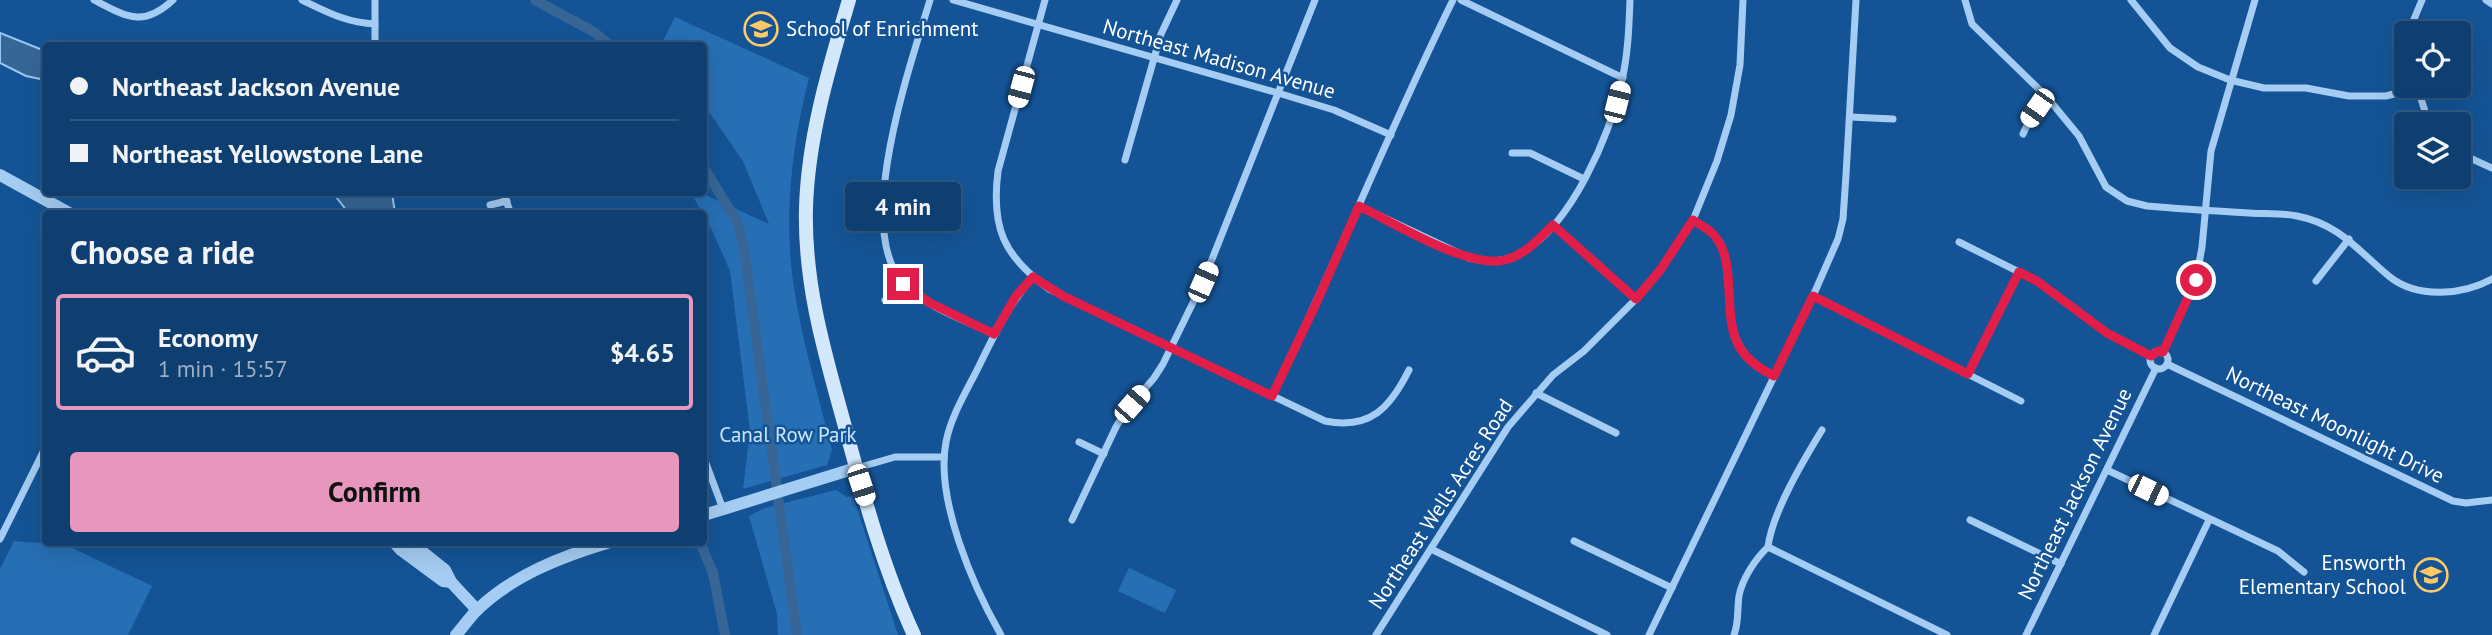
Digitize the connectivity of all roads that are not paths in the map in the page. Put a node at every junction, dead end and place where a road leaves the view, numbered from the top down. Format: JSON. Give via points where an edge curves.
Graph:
{"nodes":[{"id":1,"x":94,"y":0,"type":"edge"},
{"id":2,"x":173,"y":0,"type":"edge"},
{"id":3,"x":302,"y":0,"type":"edge"},
{"id":4,"x":375,"y":0,"type":"edge"},
{"id":5,"x":849,"y":0,"type":"edge"},
{"id":6,"x":930,"y":0,"type":"edge"},
{"id":7,"x":953,"y":0,"type":"edge"},
{"id":8,"x":1045,"y":0,"type":"edge"},
{"id":9,"x":1177,"y":0,"type":"edge"},
{"id":10,"x":1315,"y":0,"type":"edge"},
{"id":11,"x":1453,"y":0,"type":"edge"},
{"id":12,"x":1461,"y":0,"type":"edge"},
{"id":13,"x":1630,"y":0,"type":"edge"},
{"id":14,"x":1743,"y":0,"type":"edge"},
{"id":15,"x":1856,"y":0,"type":"edge"},
{"id":16,"x":1965,"y":0,"type":"edge"},
{"id":17,"x":2132,"y":0,"type":"edge"},
{"id":18,"x":2255,"y":0,"type":"edge"},
{"id":19,"x":2422,"y":0,"type":"edge"},
{"id":20,"x":2486,"y":0,"type":"edge"},
{"id":21,"x":2492,"y":4,"type":"edge"},
{"id":22,"x":2413,"y":21,"type":"edge"},
{"id":23,"x":375,"y":24,"type":"junction"},
{"id":24,"x":1038,"y":24,"type":"junction"},
{"id":25,"x":375,"y":42,"type":"edge"},
{"id":26,"x":1153,"y":58,"type":"junction"},
{"id":27,"x":1623,"y":78,"type":"junction"},
{"id":28,"x":2230,"y":80,"type":"junction"},
{"id":29,"x":1278,"y":93,"type":"junction"},
{"id":30,"x":2394,"y":94,"type":"edge"},
{"id":31,"x":2046,"y":96,"type":"junction"},
{"id":32,"x":1850,"y":117,"type":"junction"},
{"id":33,"x":1893,"y":119,"type":"dead end"},
{"id":34,"x":2023,"y":134,"type":"dead end"},
{"id":35,"x":1391,"y":135,"type":"junction"},
{"id":36,"x":1512,"y":153,"type":"dead end"},
{"id":37,"x":2471,"y":157,"type":"edge"},
{"id":38,"x":1125,"y":160,"type":"dead end"},
{"id":39,"x":2492,"y":168,"type":"edge"},
{"id":40,"x":0,"y":175,"type":"edge"},
{"id":41,"x":1584,"y":179,"type":"junction"},
{"id":42,"x":505,"y":196,"type":"edge"},
{"id":43,"x":507,"y":201,"type":"junction"},
{"id":44,"x":490,"y":205,"type":"dead end"},
{"id":45,"x":1359,"y":206,"type":"junction"},
{"id":46,"x":64,"y":210,"type":"edge"},
{"id":47,"x":510,"y":210,"type":"edge"},
{"id":48,"x":2205,"y":210,"type":"junction"},
{"id":49,"x":1693,"y":220,"type":"junction"},
{"id":50,"x":1553,"y":225,"type":"junction"},
{"id":51,"x":2349,"y":239,"type":"junction"},
{"id":52,"x":1959,"y":242,"type":"dead end"},
{"id":53,"x":2019,"y":272,"type":"junction"},
{"id":54,"x":1033,"y":277,"type":"junction"},
{"id":55,"x":2492,"y":279,"type":"edge"},
{"id":56,"x":2316,"y":281,"type":"dead end"},
{"id":57,"x":903,"y":284,"type":"junction"},
{"id":58,"x":1813,"y":296,"type":"junction"},
{"id":59,"x":1636,"y":299,"type":"junction"},
{"id":60,"x":885,"y":300,"type":"dead end"},
{"id":61,"x":994,"y":334,"type":"junction"},
{"id":62,"x":1171,"y":348,"type":"junction"},
{"id":63,"x":2163,"y":352,"type":"junction"},
{"id":64,"x":2151,"y":356,"type":"junction"},
{"id":65,"x":2167,"y":364,"type":"junction"},
{"id":66,"x":2156,"y":368,"type":"junction"},
{"id":67,"x":1409,"y":370,"type":"dead end"},
{"id":68,"x":1968,"y":374,"type":"junction"},
{"id":69,"x":1774,"y":376,"type":"junction"},
{"id":70,"x":1536,"y":393,"type":"junction"},
{"id":71,"x":1272,"y":396,"type":"junction"},
{"id":72,"x":2021,"y":401,"type":"dead end"},
{"id":73,"x":1822,"y":430,"type":"dead end"},
{"id":74,"x":1616,"y":433,"type":"dead end"},
{"id":75,"x":1079,"y":442,"type":"dead end"},
{"id":76,"x":42,"y":454,"type":"edge"},
{"id":77,"x":1104,"y":454,"type":"junction"},
{"id":78,"x":944,"y":457,"type":"junction"},
{"id":79,"x":707,"y":465,"type":"edge"},
{"id":80,"x":856,"y":468,"type":"junction"},
{"id":81,"x":2107,"y":470,"type":"junction"},
{"id":82,"x":2492,"y":500,"type":"edge"},
{"id":83,"x":723,"y":509,"type":"junction"},
{"id":84,"x":707,"y":514,"type":"edge"},
{"id":85,"x":1072,"y":520,"type":"dead end"},
{"id":86,"x":1970,"y":520,"type":"dead end"},
{"id":87,"x":2209,"y":520,"type":"junction"},
{"id":88,"x":0,"y":539,"type":"edge"},
{"id":89,"x":1574,"y":541,"type":"dead end"},
{"id":90,"x":398,"y":546,"type":"edge"},
{"id":91,"x":415,"y":546,"type":"edge"},
{"id":92,"x":597,"y":546,"type":"edge"},
{"id":93,"x":1768,"y":547,"type":"junction"},
{"id":94,"x":1431,"y":549,"type":"junction"},
{"id":95,"x":2061,"y":564,"type":"junction"},
{"id":96,"x":2304,"y":572,"type":"dead end"},
{"id":97,"x":451,"y":582,"type":"junction"},
{"id":98,"x":1672,"y":588,"type":"junction"},
{"id":99,"x":477,"y":610,"type":"junction"},
{"id":100,"x":456,"y":635,"type":"edge"},
{"id":101,"x":914,"y":635,"type":"edge"},
{"id":102,"x":1001,"y":635,"type":"edge"},
{"id":103,"x":1376,"y":635,"type":"edge"},
{"id":104,"x":1607,"y":635,"type":"edge"},
{"id":105,"x":1649,"y":635,"type":"edge"},
{"id":106,"x":1734,"y":635,"type":"edge"},
{"id":107,"x":1947,"y":635,"type":"edge"},
{"id":108,"x":2026,"y":635,"type":"edge"},
{"id":109,"x":2154,"y":635,"type":"edge"}],
"edges":[{"from":1,"to":2,"type":"street","via":[[117,12],[145,18],[160,13]]},
{"from":3,"to":23,"type":"street","via":[[340,18]]},
{"from":4,"to":23,"type":"street"},
{"from":5,"to":80,"type":"main road","via":[[813,141],[806,236],[816,318]]},
{"from":6,"to":57,"type":"street","via":[[894,127],[884,194],[884,241]]},
{"from":7,"to":24,"type":"street","name":"Northeast Madison Avenue"},
{"from":8,"to":24,"type":"street"},
{"from":9,"to":26,"type":"street"},
{"from":10,"to":29,"type":"street"},
{"from":11,"to":35,"type":"street"},
{"from":12,"to":27,"type":"street"},
{"from":13,"to":27,"type":"street"},
{"from":14,"to":49,"type":"street","name":"Northeast Wells Acres Road","via":[[1740,65],[1731,115]]},
{"from":15,"to":32,"type":"street"},
{"from":16,"to":31,"type":"street","via":[[1972,24]]},
{"from":17,"to":28,"type":"street","via":[[2170,48],[2198,67]]},
{"from":18,"to":28,"type":"street"},
{"from":19,"to":22,"type":"street"},
{"from":20,"to":21,"type":"street"},
{"from":23,"to":25,"type":"street"},
{"from":24,"to":26,"type":"street","name":"Northeast Madison Avenue"},
{"from":24,"to":54,"type":"street","via":[[994,200],[1006,244]]},
{"from":26,"to":29,"type":"street","name":"Northeast Madison Avenue"},
{"from":26,"to":38,"type":"street"},
{"from":27,"to":41,"type":"street","via":[[1609,129]]},
{"from":28,"to":30,"type":"street","via":[[2349,96]]},
{"from":28,"to":48,"type":"street","via":[[2211,151]]},
{"from":29,"to":35,"type":"street","name":"Northeast Madison Avenue","via":[[1334,110]]},
{"from":29,"to":62,"type":"street","via":[[1216,252]]},
{"from":31,"to":34,"type":"street"},
{"from":31,"to":48,"type":"street","via":[[2079,136],[2106,187],[2127,201],[2147,206]]},
{"from":32,"to":33,"type":"street"},
{"from":32,"to":58,"type":"street","via":[[1843,219]]},
{"from":35,"to":45,"type":"street"},
{"from":36,"to":41,"type":"street","via":[[1530,153]]},
{"from":37,"to":39,"type":"street"},
{"from":40,"to":46,"type":"street"},
{"from":41,"to":50,"type":"street"},
{"from":42,"to":43,"type":"street"},
{"from":43,"to":44,"type":"street"},
{"from":43,"to":47,"type":"street"},
{"from":45,"to":50,"type":"street","via":[[1452,251],[1486,261],[1521,253]]},
{"from":45,"to":71,"type":"street"},
{"from":48,"to":51,"type":"street","via":[[2298,216]]},
{"from":48,"to":63,"type":"street","via":[[2196,280]]},
{"from":49,"to":59,"type":"street","name":"Northeast Wells Acres Road"},
{"from":49,"to":69,"type":"street","via":[[1713,233],[1725,253],[1731,320],[1740,347],[1755,365]]},
{"from":50,"to":59,"type":"street"},
{"from":51,"to":55,"type":"street","via":[[2407,287],[2449,292]]},
{"from":51,"to":56,"type":"street"},
{"from":52,"to":53,"type":"street"},
{"from":53,"to":64,"type":"street","via":[[2107,333]]},
{"from":53,"to":68,"type":"street"},
{"from":54,"to":61,"type":"street"},
{"from":54,"to":62,"type":"street"},
{"from":57,"to":60,"type":"street"},
{"from":57,"to":61,"type":"street","via":[[930,303]]},
{"from":58,"to":68,"type":"street"},
{"from":58,"to":69,"type":"street"},
{"from":59,"to":70,"type":"street","name":"Northeast Wells Acres Road"},
{"from":61,"to":78,"type":"street","via":[[952,421]]},
{"from":62,"to":71,"type":"street"},
{"from":62,"to":77,"type":"street","via":[[1154,378],[1125,412]]},
{"from":63,"to":64,"type":"street"},
{"from":63,"to":65,"type":"street"},
{"from":64,"to":66,"type":"street"},
{"from":65,"to":66,"type":"street"},
{"from":65,"to":82,"type":"street","name":"Northeast Moonlight Drive","via":[[2453,501]]},
{"from":66,"to":81,"type":"street","name":"Northeast Jackson Avenue"},
{"from":67,"to":71,"type":"street","via":[[1385,408],[1357,422],[1325,421]]},
{"from":68,"to":72,"type":"street"},
{"from":69,"to":98,"type":"street"},
{"from":70,"to":74,"type":"street"},
{"from":70,"to":94,"type":"street","name":"Northeast Wells Acres Road","via":[[1508,427]]},
{"from":73,"to":93,"type":"street","via":[[1775,520]]},
{"from":75,"to":77,"type":"street"},
{"from":76,"to":88,"type":"street"},
{"from":77,"to":85,"type":"street"},
{"from":78,"to":80,"type":"street","via":[[895,457]]},
{"from":78,"to":102,"type":"street","via":[[944,483],[965,559]]},
{"from":79,"to":83,"type":"street"},
{"from":80,"to":83,"type":"street"},
{"from":80,"to":101,"type":"main road"},
{"from":81,"to":87,"type":"street"},
{"from":81,"to":95,"type":"street","name":"Northeast Jackson Avenue"},
{"from":83,"to":84,"type":"street"},
{"from":86,"to":95,"type":"street"},
{"from":87,"to":96,"type":"street","via":[[2278,551]]},
{"from":87,"to":109,"type":"street"},
{"from":89,"to":98,"type":"street"},
{"from":90,"to":97,"type":"street","via":[[443,581]]},
{"from":91,"to":97,"type":"street","via":[[446,570]]},
{"from":92,"to":99,"type":"street","via":[[542,566]]},
{"from":93,"to":106,"type":"street","via":[[1740,593]]},
{"from":93,"to":107,"type":"street"},
{"from":94,"to":103,"type":"street","name":"Northeast Wells Acres Road"},
{"from":94,"to":104,"type":"street"},
{"from":95,"to":108,"type":"street","name":"Northeast Jackson Avenue"},
{"from":97,"to":99,"type":"street"},
{"from":98,"to":105,"type":"street"},
{"from":99,"to":100,"type":"street"}]}
